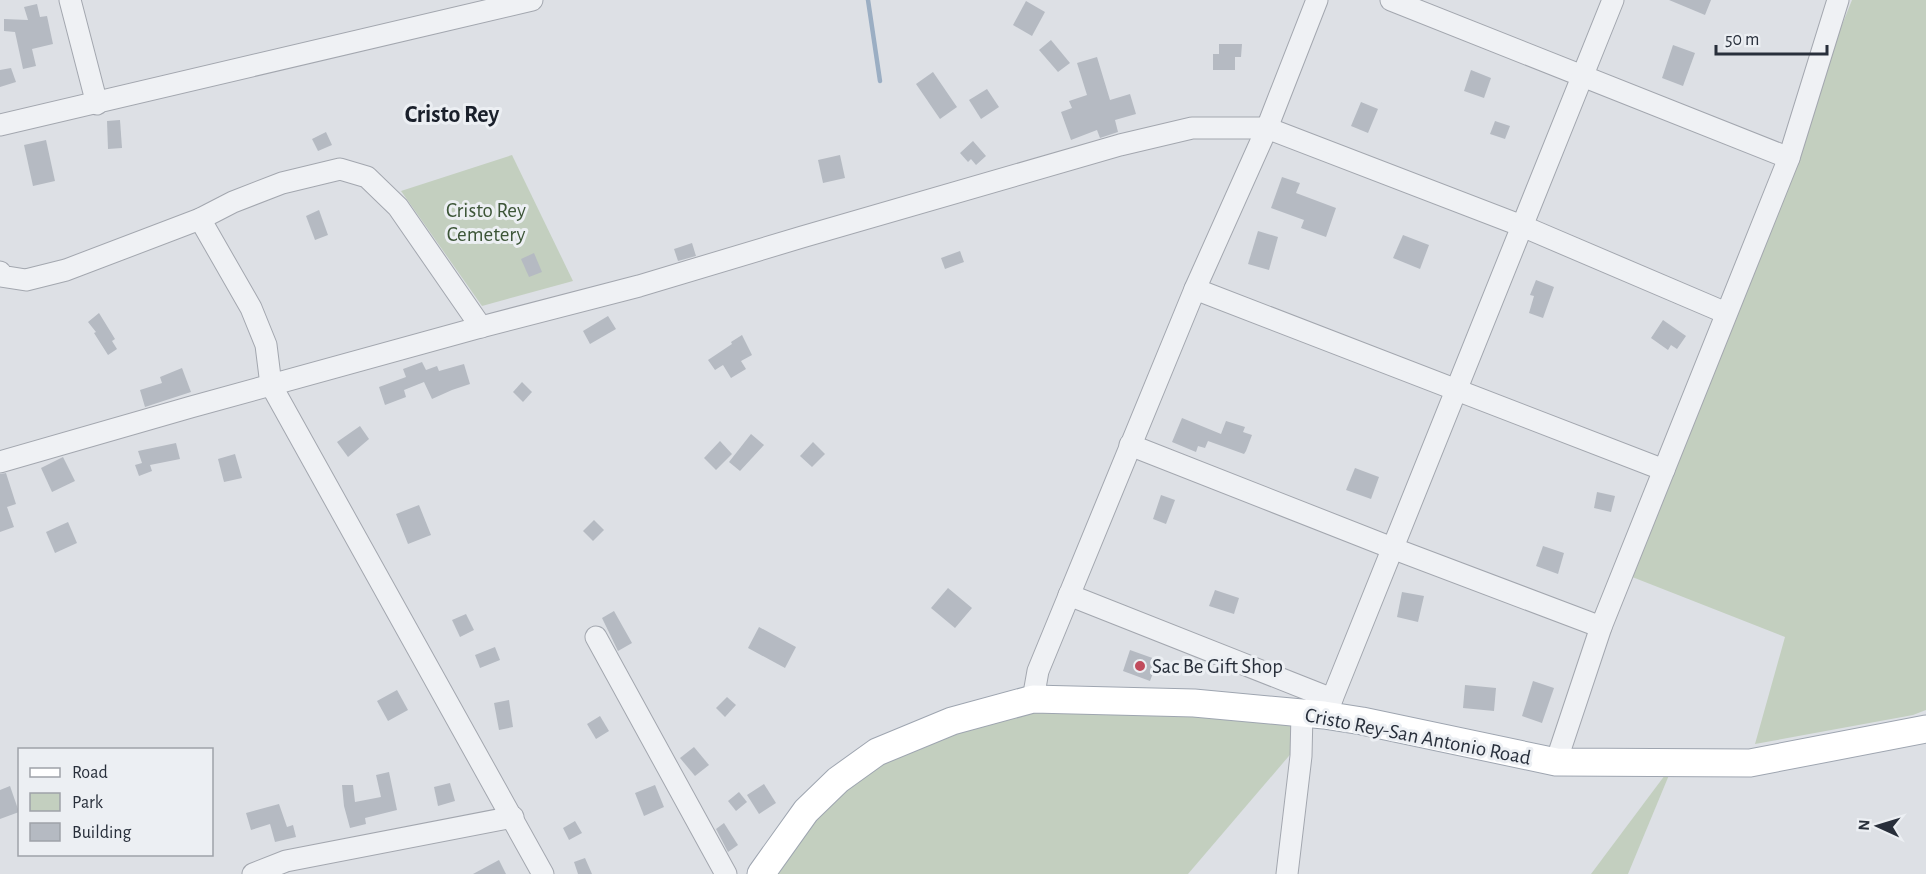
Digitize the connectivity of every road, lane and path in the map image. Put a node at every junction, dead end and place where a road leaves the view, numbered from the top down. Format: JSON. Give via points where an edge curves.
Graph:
{"nodes":[{"id":1,"x":70,"y":0,"type":"edge"},
{"id":2,"x":532,"y":0,"type":"edge"},
{"id":3,"x":1317,"y":0,"type":"edge"},
{"id":4,"x":1391,"y":0,"type":"edge"},
{"id":5,"x":1613,"y":0,"type":"edge"},
{"id":6,"x":1838,"y":0,"type":"edge"},
{"id":7,"x":1582,"y":76,"type":"junction"},
{"id":8,"x":97,"y":104,"type":"junction"},
{"id":9,"x":0,"y":125,"type":"edge"},
{"id":10,"x":1267,"y":128,"type":"junction"},
{"id":11,"x":1789,"y":158,"type":"junction"},
{"id":12,"x":200,"y":219,"type":"junction"},
{"id":13,"x":1522,"y":226,"type":"junction"},
{"id":14,"x":0,"y":272,"type":"edge"},
{"id":15,"x":1195,"y":289,"type":"junction"},
{"id":16,"x":1726,"y":313,"type":"junction"},
{"id":17,"x":481,"y":327,"type":"junction"},
{"id":18,"x":271,"y":386,"type":"junction"},
{"id":19,"x":1456,"y":388,"type":"junction"},
{"id":20,"x":1131,"y":445,"type":"junction"},
{"id":21,"x":0,"y":462,"type":"edge"},
{"id":22,"x":1664,"y":470,"type":"junction"},
{"id":23,"x":1392,"y":548,"type":"junction"},
{"id":24,"x":1069,"y":595,"type":"junction"},
{"id":25,"x":1601,"y":627,"type":"junction"},
{"id":26,"x":596,"y":637,"type":"dead end"},
{"id":27,"x":1033,"y":699,"type":"junction"},
{"id":28,"x":1319,"y":709,"type":"junction"},
{"id":29,"x":1926,"y":729,"type":"edge"},
{"id":30,"x":1556,"y":762,"type":"junction"},
{"id":31,"x":513,"y":817,"type":"junction"},
{"id":32,"x":253,"y":874,"type":"edge"},
{"id":33,"x":543,"y":874,"type":"edge"},
{"id":34,"x":726,"y":874,"type":"edge"},
{"id":35,"x":761,"y":874,"type":"edge"},
{"id":36,"x":1287,"y":874,"type":"edge"}],
"edges":[{"from":1,"to":8,"type":"street"},
{"from":2,"to":8,"type":"street"},
{"from":3,"to":10,"type":"street"},
{"from":4,"to":7,"type":"street"},
{"from":5,"to":7,"type":"street"},
{"from":6,"to":11,"type":"street"},
{"from":7,"to":11,"type":"street"},
{"from":7,"to":13,"type":"street"},
{"from":8,"to":9,"type":"street"},
{"from":10,"to":13,"type":"street"},
{"from":10,"to":15,"type":"street"},
{"from":10,"to":17,"type":"street","via":[[1192,128],[1120,145],[639,286]]},
{"from":11,"to":16,"type":"street"},
{"from":12,"to":14,"type":"street","via":[[66,270],[26,280],[1,276]]},
{"from":12,"to":17,"type":"street","via":[[282,183],[340,169],[367,177],[398,207]]},
{"from":12,"to":18,"type":"street","via":[[251,308],[266,345]]},
{"from":13,"to":16,"type":"street"},
{"from":13,"to":19,"type":"street"},
{"from":15,"to":19,"type":"street"},
{"from":15,"to":20,"type":"street"},
{"from":16,"to":22,"type":"street"},
{"from":17,"to":18,"type":"street"},
{"from":18,"to":21,"type":"street"},
{"from":18,"to":31,"type":"street"},
{"from":19,"to":22,"type":"street"},
{"from":19,"to":23,"type":"street"},
{"from":20,"to":23,"type":"street"},
{"from":20,"to":24,"type":"street"},
{"from":22,"to":25,"type":"street"},
{"from":23,"to":25,"type":"street"},
{"from":23,"to":28,"type":"street"},
{"from":24,"to":27,"type":"street","via":[[1038,671]]},
{"from":24,"to":28,"type":"street"},
{"from":25,"to":30,"type":"street"},
{"from":26,"to":34,"type":"street"},
{"from":27,"to":28,"type":"main road","name":"Cristo Rey-San Antonio Road"},
{"from":27,"to":35,"type":"main road","name":"Cristo Rey-San Antonio Road","via":[[952,721],[877,752],[806,810]]},
{"from":28,"to":30,"type":"main road","name":"Cristo Rey-San Antonio Road"},
{"from":28,"to":36,"type":"street","via":[[1301,756]]},
{"from":29,"to":30,"type":"main road","name":"Cristo Rey-San Antonio Road","via":[[1750,763]]},
{"from":31,"to":32,"type":"street","via":[[286,861]]},
{"from":31,"to":33,"type":"street"}]}
